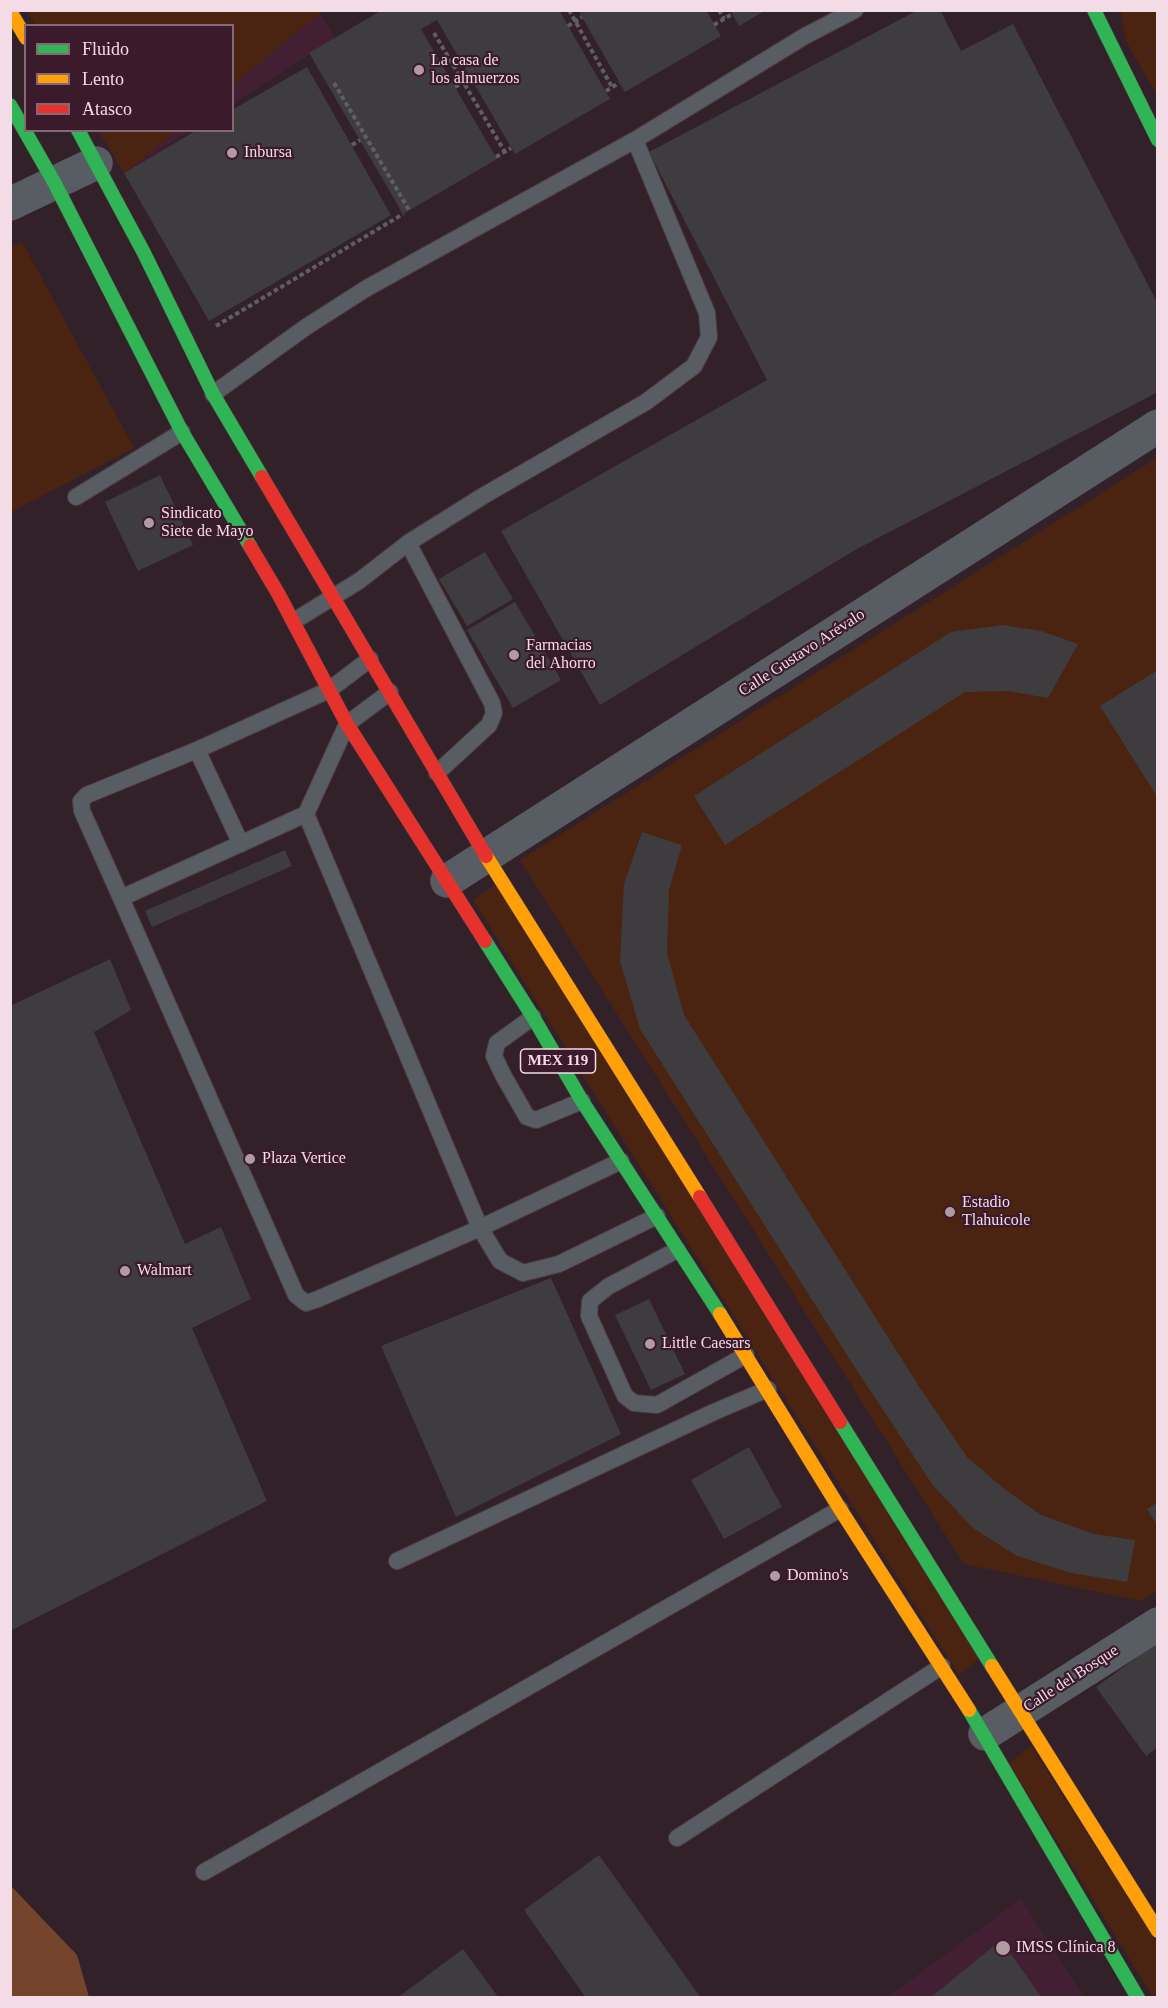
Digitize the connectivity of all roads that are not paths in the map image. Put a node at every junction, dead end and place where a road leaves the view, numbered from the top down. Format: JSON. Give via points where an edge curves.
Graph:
{"nodes":[{"id":1,"x":855,"y":10,"type":"edge"},
{"id":2,"x":1094,"y":10,"type":"edge"},
{"id":3,"x":10,"y":11,"type":"edge"},
{"id":4,"x":24,"y":35,"type":"edge"},
{"id":5,"x":10,"y":105,"type":"edge"},
{"id":6,"x":24,"y":130,"type":"edge"},
{"id":7,"x":25,"y":132,"type":"edge"},
{"id":8,"x":79,"y":132,"type":"edge"},
{"id":9,"x":635,"y":140,"type":"junction"},
{"id":10,"x":1158,"y":140,"type":"edge"},
{"id":11,"x":96,"y":163,"type":"junction"},
{"id":12,"x":54,"y":182,"type":"junction"},
{"id":13,"x":10,"y":204,"type":"edge"},
{"id":14,"x":213,"y":394,"type":"junction"},
{"id":15,"x":1158,"y":426,"type":"edge"},
{"id":16,"x":182,"y":432,"type":"junction"},
{"id":17,"x":76,"y":497,"type":"dead end"},
{"id":18,"x":408,"y":543,"type":"junction"},
{"id":19,"x":334,"y":597,"type":"junction"},
{"id":20,"x":294,"y":621,"type":"junction"},
{"id":21,"x":370,"y":659,"type":"junction"},
{"id":22,"x":329,"y":690,"type":"junction"},
{"id":23,"x":390,"y":692,"type":"junction"},
{"id":24,"x":347,"y":724,"type":"junction"},
{"id":25,"x":197,"y":750,"type":"junction"},
{"id":26,"x":437,"y":772,"type":"junction"},
{"id":27,"x":306,"y":814,"type":"junction"},
{"id":28,"x":241,"y":844,"type":"junction"},
{"id":29,"x":486,"y":855,"type":"junction"},
{"id":30,"x":447,"y":881,"type":"junction"},
{"id":31,"x":121,"y":898,"type":"junction"},
{"id":32,"x":532,"y":1017,"type":"junction"},
{"id":33,"x":582,"y":1101,"type":"junction"},
{"id":34,"x":621,"y":1161,"type":"junction"},
{"id":35,"x":657,"y":1216,"type":"junction"},
{"id":36,"x":480,"y":1228,"type":"junction"},
{"id":37,"x":677,"y":1250,"type":"junction"},
{"id":38,"x":746,"y":1355,"type":"junction"},
{"id":39,"x":768,"y":1389,"type":"junction"},
{"id":40,"x":840,"y":1509,"type":"junction"},
{"id":41,"x":397,"y":1562,"type":"dead end"},
{"id":42,"x":1158,"y":1624,"type":"edge"},
{"id":43,"x":942,"y":1666,"type":"junction"},
{"id":44,"x":1020,"y":1713,"type":"junction"},
{"id":45,"x":985,"y":1734,"type":"junction"},
{"id":46,"x":677,"y":1838,"type":"dead end"},
{"id":47,"x":204,"y":1872,"type":"dead end"},
{"id":48,"x":1158,"y":1931,"type":"edge"},
{"id":49,"x":1138,"y":1998,"type":"edge"}],
"edges":[{"from":1,"to":9,"type":"lane","via":[[805,36]]},
{"from":2,"to":10,"type":"main road"},
{"from":3,"to":4,"type":"main road"},
{"from":5,"to":6,"type":"main road","number":"MEX 119"},
{"from":7,"to":12,"type":"main road","number":"MEX 119"},
{"from":8,"to":11,"type":"main road","number":"MEX 119"},
{"from":9,"to":14,"type":"lane","via":[[367,288]]},
{"from":9,"to":18,"type":"lane","via":[[707,313],[710,337],[694,366],[646,402]]},
{"from":11,"to":12,"type":"street"},
{"from":11,"to":14,"type":"main road","number":"MEX 119"},
{"from":12,"to":13,"type":"street"},
{"from":12,"to":16,"type":"main road","number":"MEX 119"},
{"from":14,"to":19,"type":"main road","number":"MEX 119"},
{"from":15,"to":29,"type":"street","name":"Calle Gustavo Arévalo"},
{"from":16,"to":17,"type":"lane"},
{"from":16,"to":20,"type":"main road","number":"MEX 119"},
{"from":18,"to":19,"type":"lane"},
{"from":18,"to":26,"type":"lane","via":[[492,703],[494,714],[489,724]]},
{"from":19,"to":20,"type":"lane"},
{"from":19,"to":21,"type":"main road","number":"MEX 119"},
{"from":20,"to":22,"type":"main road","number":"MEX 119"},
{"from":21,"to":22,"type":"lane"},
{"from":21,"to":23,"type":"main road","number":"MEX 119"},
{"from":22,"to":24,"type":"main road","number":"MEX 119"},
{"from":22,"to":25,"type":"lane"},
{"from":23,"to":24,"type":"lane"},
{"from":23,"to":26,"type":"main road","number":"MEX 119"},
{"from":24,"to":27,"type":"lane"},
{"from":24,"to":30,"type":"main road","number":"MEX 119"},
{"from":25,"to":28,"type":"lane"},
{"from":25,"to":31,"type":"lane","via":[[87,795],[81,801]]},
{"from":26,"to":29,"type":"main road","number":"MEX 119"},
{"from":27,"to":28,"type":"lane"},
{"from":27,"to":36,"type":"lane"},
{"from":28,"to":31,"type":"lane"},
{"from":29,"to":30,"type":"street","name":"Calle Gustavo Arévalo"},
{"from":29,"to":44,"type":"main road","number":"MEX 119"},
{"from":30,"to":32,"type":"main road","number":"MEX 119"},
{"from":31,"to":36,"type":"lane","via":[[296,1295],[306,1303],[318,1299]]},
{"from":32,"to":33,"type":"main road","number":"MEX 119"},
{"from":32,"to":33,"type":"lane","via":[[497,1043],[494,1056],[527,1117],[536,1120]]},
{"from":33,"to":34,"type":"main road","number":"MEX 119"},
{"from":34,"to":35,"type":"main road","number":"MEX 119"},
{"from":34,"to":36,"type":"lane"},
{"from":35,"to":36,"type":"lane","via":[[559,1264],[523,1273],[500,1261]]},
{"from":35,"to":37,"type":"main road","number":"MEX 119"},
{"from":37,"to":38,"type":"main road","number":"MEX 119"},
{"from":37,"to":38,"type":"lane","via":[[609,1286],[590,1301],[589,1316],[624,1396],[634,1403],[657,1406]]},
{"from":38,"to":39,"type":"main road","number":"MEX 119"},
{"from":39,"to":40,"type":"main road","number":"MEX 119"},
{"from":39,"to":41,"type":"lane"},
{"from":40,"to":43,"type":"main road","number":"MEX 119"},
{"from":40,"to":47,"type":"lane"},
{"from":42,"to":44,"type":"street","name":"Calle del Bosque"},
{"from":43,"to":45,"type":"main road","number":"MEX 119"},
{"from":43,"to":46,"type":"lane"},
{"from":44,"to":45,"type":"street","name":"Calle del Bosque"},
{"from":44,"to":48,"type":"main road","number":"MEX 119"},
{"from":45,"to":49,"type":"main road","number":"MEX 119"}]}
